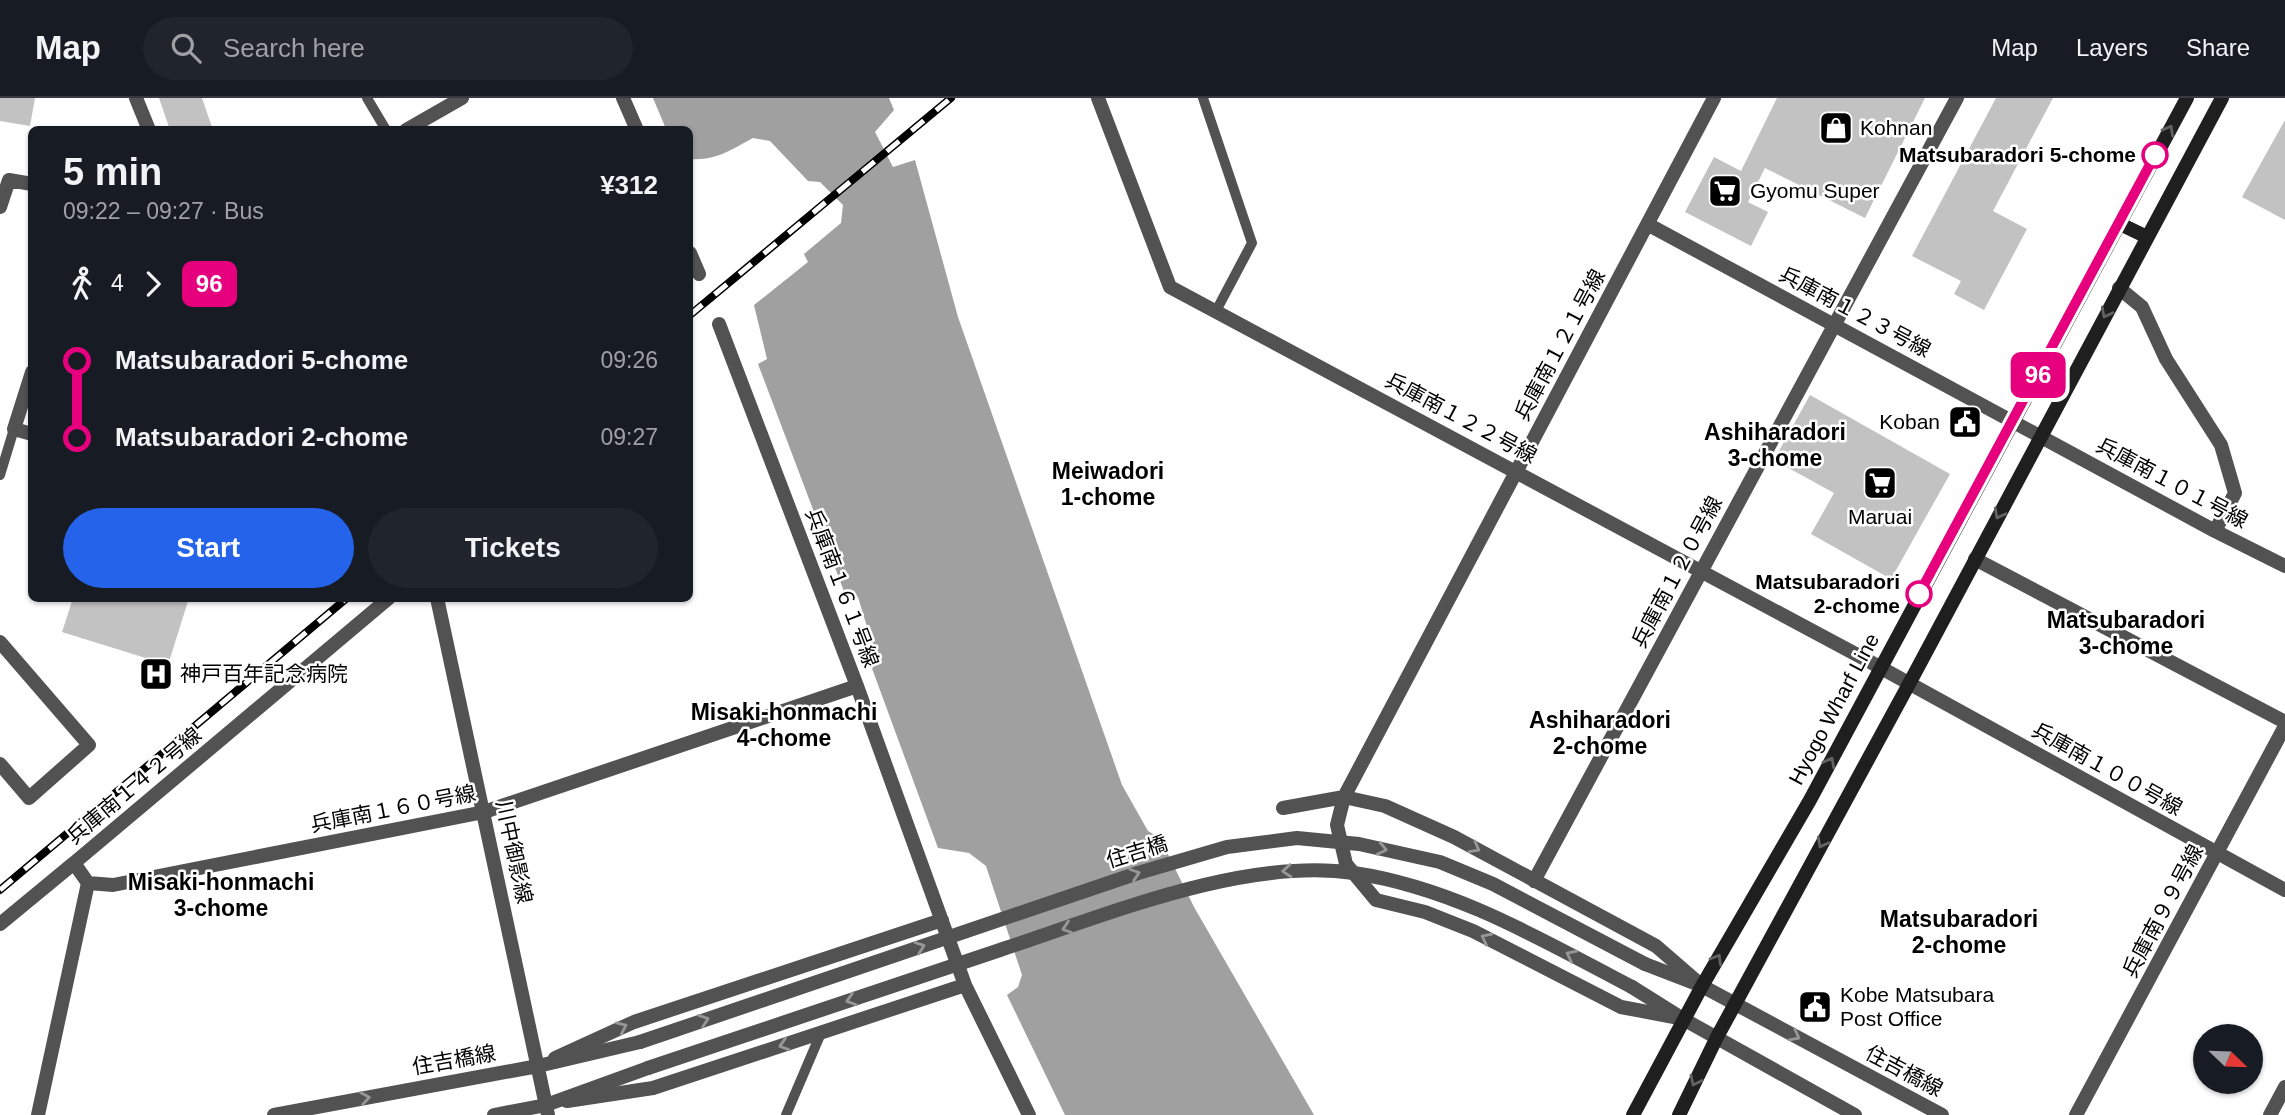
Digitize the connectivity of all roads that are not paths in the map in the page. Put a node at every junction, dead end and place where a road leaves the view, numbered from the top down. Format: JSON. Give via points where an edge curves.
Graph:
{"nodes":[{"id":1,"x":136,"y":98,"type":"edge"},
{"id":2,"x":367,"y":98,"type":"edge"},
{"id":3,"x":463,"y":98,"type":"edge"},
{"id":4,"x":623,"y":98,"type":"edge"},
{"id":5,"x":1098,"y":98,"type":"edge"},
{"id":6,"x":1203,"y":98,"type":"edge"},
{"id":7,"x":1714,"y":98,"type":"edge"},
{"id":8,"x":1957,"y":98,"type":"edge"},
{"id":9,"x":2187,"y":98,"type":"edge"},
{"id":10,"x":2222,"y":98,"type":"edge"},
{"id":11,"x":147,"y":126,"type":"edge"},
{"id":12,"x":384,"y":126,"type":"edge"},
{"id":13,"x":413,"y":126,"type":"edge"},
{"id":14,"x":634,"y":126,"type":"edge"},
{"id":15,"x":28,"y":183,"type":"edge"},
{"id":16,"x":0,"y":207,"type":"edge"},
{"id":17,"x":2118,"y":223,"type":"junction"},
{"id":18,"x":1649,"y":225,"type":"junction"},
{"id":19,"x":2147,"y":237,"type":"junction"},
{"id":20,"x":693,"y":260,"type":"edge"},
{"id":21,"x":699,"y":274,"type":"dead end"},
{"id":22,"x":2119,"y":288,"type":"junction"},
{"id":23,"x":1216,"y":312,"type":"junction"},
{"id":24,"x":719,"y":324,"type":"dead end"},
{"id":25,"x":1835,"y":325,"type":"junction"},
{"id":26,"x":28,"y":385,"type":"edge"},
{"id":27,"x":2013,"y":422,"type":"junction"},
{"id":28,"x":14,"y":429,"type":"junction"},
{"id":29,"x":28,"y":433,"type":"edge"},
{"id":30,"x":2040,"y":437,"type":"junction"},
{"id":31,"x":1516,"y":472,"type":"junction"},
{"id":32,"x":0,"y":475,"type":"edge"},
{"id":33,"x":2215,"y":531,"type":"junction"},
{"id":34,"x":1975,"y":559,"type":"junction"},
{"id":35,"x":2285,"y":566,"type":"edge"},
{"id":36,"x":1701,"y":571,"type":"junction"},
{"id":37,"x":384,"y":602,"type":"edge"},
{"id":38,"x":438,"y":602,"type":"edge"},
{"id":39,"x":0,"y":642,"type":"edge"},
{"id":40,"x":1879,"y":668,"type":"junction"},
{"id":41,"x":1909,"y":684,"type":"junction"},
{"id":42,"x":857,"y":686,"type":"junction"},
{"id":43,"x":2285,"y":724,"type":"edge"},
{"id":44,"x":0,"y":764,"type":"edge"},
{"id":45,"x":1344,"y":797,"type":"junction"},
{"id":46,"x":1283,"y":808,"type":"dead end"},
{"id":47,"x":485,"y":812,"type":"junction"},
{"id":48,"x":2218,"y":853,"type":"junction"},
{"id":49,"x":74,"y":863,"type":"junction"},
{"id":50,"x":1534,"y":881,"type":"junction"},
{"id":51,"x":88,"y":883,"type":"junction"},
{"id":52,"x":2285,"y":890,"type":"edge"},
{"id":53,"x":942,"y":920,"type":"junction"},
{"id":54,"x":0,"y":924,"type":"edge"},
{"id":55,"x":965,"y":985,"type":"junction"},
{"id":56,"x":1702,"y":986,"type":"junction"},
{"id":57,"x":1735,"y":1003,"type":"junction"},
{"id":58,"x":1683,"y":1019,"type":"junction"},
{"id":59,"x":821,"y":1033,"type":"junction"},
{"id":60,"x":1717,"y":1037,"type":"junction"},
{"id":61,"x":640,"y":1042,"type":"joint"},
{"id":62,"x":538,"y":1066,"type":"junction"},
{"id":63,"x":2285,"y":1087,"type":"edge"},
{"id":64,"x":547,"y":1110,"type":"edge"},
{"id":65,"x":38,"y":1115,"type":"edge"},
{"id":66,"x":274,"y":1115,"type":"edge"},
{"id":67,"x":494,"y":1115,"type":"edge"},
{"id":68,"x":786,"y":1115,"type":"edge"},
{"id":69,"x":1029,"y":1115,"type":"edge"},
{"id":70,"x":1633,"y":1115,"type":"edge"},
{"id":71,"x":1679,"y":1115,"type":"edge"},
{"id":72,"x":1855,"y":1115,"type":"edge"},
{"id":73,"x":1942,"y":1115,"type":"edge"},
{"id":74,"x":2076,"y":1115,"type":"edge"},
{"id":75,"x":2270,"y":1115,"type":"edge"}],
"edges":[{"from":1,"to":11,"type":"street"},
{"from":2,"to":12,"type":"lane"},
{"from":3,"to":13,"type":"street"},
{"from":4,"to":14,"type":"street"},
{"from":5,"to":23,"type":"street","name":"兵庫南１２２号線","via":[[1171,287]]},
{"from":6,"to":23,"type":"lane","via":[[1252,243]]},
{"from":7,"to":18,"type":"street","name":"兵庫南１２１号線"},
{"from":8,"to":25,"type":"street","name":"兵庫南１２０号線"},
{"from":17,"to":9,"type":"main road","name":"Hyogo Wharf Line","one_way":true},
{"from":10,"to":19,"type":"main road"},
{"from":15,"to":16,"type":"street","via":[[9,180]]},
{"from":17,"to":19,"type":"main road"},
{"from":17,"to":27,"type":"main road","name":"Hyogo Wharf Line"},
{"from":18,"to":25,"type":"street","name":"兵庫南１２３号線"},
{"from":18,"to":31,"type":"street","name":"兵庫南１２１号線"},
{"from":19,"to":22,"type":"main road"},
{"from":20,"to":21,"type":"street"},
{"from":22,"to":30,"type":"main road","one_way":true},
{"from":22,"to":33,"type":"street","via":[[2142,307],[2166,359],[2221,445],[2235,493]]},
{"from":23,"to":31,"type":"street","name":"兵庫南１２２号線"},
{"from":24,"to":42,"type":"street","name":"兵庫南１６１号線"},
{"from":25,"to":27,"type":"street","name":"兵庫南１２３号線"},
{"from":25,"to":36,"type":"street","name":"兵庫南１２０号線"},
{"from":26,"to":28,"type":"street"},
{"from":27,"to":30,"type":"street","name":"兵庫南１２３号線"},
{"from":27,"to":40,"type":"main road","name":"Hyogo Wharf Line"},
{"from":28,"to":29,"type":"street"},
{"from":28,"to":32,"type":"lane"},
{"from":30,"to":33,"type":"street","name":"兵庫南１０１号線"},
{"from":30,"to":34,"type":"main road","one_way":true},
{"from":31,"to":36,"type":"street","name":"兵庫南１２２号線"},
{"from":31,"to":45,"type":"street","name":"兵庫南１２１号線"},
{"from":33,"to":35,"type":"street","name":"兵庫南１０１号線"},
{"from":34,"to":41,"type":"main road"},
{"from":34,"to":43,"type":"street"},
{"from":36,"to":40,"type":"street","name":"兵庫南１２２号線"},
{"from":36,"to":50,"type":"street","name":"兵庫南１２０号線"},
{"from":37,"to":49,"type":"street","name":"兵庫南１４２号線"},
{"from":38,"to":47,"type":"street","name":"川中御影線"},
{"from":39,"to":44,"type":"street","via":[[89,745],[29,798]]},
{"from":40,"to":41,"type":"street","name":"兵庫南１２２号線"},
{"from":56,"to":40,"type":"main road","name":"Hyogo Wharf Line","one_way":true,"via":[[1810,800]]},
{"from":41,"to":48,"type":"street","name":"兵庫南１００号線"},
{"from":41,"to":57,"type":"main road","one_way":true},
{"from":42,"to":47,"type":"street","name":"兵庫南１６０号線"},
{"from":42,"to":53,"type":"street","name":"兵庫南１６１号線"},
{"from":43,"to":48,"type":"street","name":"兵庫南９９号線"},
{"from":45,"to":46,"type":"street"},
{"from":45,"to":50,"type":"street","one_way":true,"via":[[1385,806],[1454,836]]},
{"from":58,"to":45,"type":"street","name":"兵庫南１２１号線","one_way":true,"via":[[1621,1007],[1473,931],[1376,900],[1346,864],[1337,825]]},
{"from":47,"to":51,"type":"street","name":"兵庫南１６０号線","via":[[113,885]]},
{"from":47,"to":62,"type":"street","name":"川中御影線"},
{"from":48,"to":52,"type":"street","name":"兵庫南１００号線"},
{"from":48,"to":74,"type":"street","name":"兵庫南９９号線"},
{"from":49,"to":51,"type":"street","name":"兵庫南１４２号線"},
{"from":49,"to":54,"type":"street"},
{"from":50,"to":56,"type":"street","via":[[1656,946]]},
{"from":51,"to":65,"type":"street"},
{"from":53,"to":55,"type":"street","name":"兵庫南１６１号線"},
{"from":62,"to":53,"type":"street","one_way":true,"via":[[634,1022]]},
{"from":55,"to":59,"type":"street"},
{"from":55,"to":69,"type":"street","name":"兵庫南１６１号線"},
{"from":56,"to":57,"type":"street","name":"住吉橋線"},
{"from":56,"to":58,"type":"main road","name":"Hyogo Wharf Line"},
{"from":61,"to":56,"type":"street","name":"住吉橋","one_way":true,"bridge":true,"via":[[1138,873],[1227,847],[1297,838],[1359,844],[1440,863],[1493,884],[1645,964]]},
{"from":57,"to":60,"type":"main road"},
{"from":57,"to":73,"type":"street","name":"住吉橋線","one_way":true},
{"from":58,"to":60,"type":"street"},
{"from":58,"to":64,"type":"street","one_way":true,"bridge":true,"via":[[1632,987],[1484,910],[1428,889],[1353,873],[1293,870],[1231,879],[1145,902],[648,1068]]},
{"from":58,"to":70,"type":"main road","name":"Hyogo Wharf Line"},
{"from":59,"to":64,"type":"street","one_way":true,"via":[[653,1088]]},
{"from":59,"to":68,"type":"lane"},
{"from":60,"to":71,"type":"main road","one_way":true},
{"from":60,"to":72,"type":"street"},
{"from":61,"to":62,"type":"street","name":"住吉橋線"},
{"from":62,"to":64,"type":"street","name":"川中御影線"},
{"from":66,"to":62,"type":"street","name":"住吉橋線","one_way":true},
{"from":63,"to":75,"type":"street"},
{"from":64,"to":67,"type":"street"}]}
